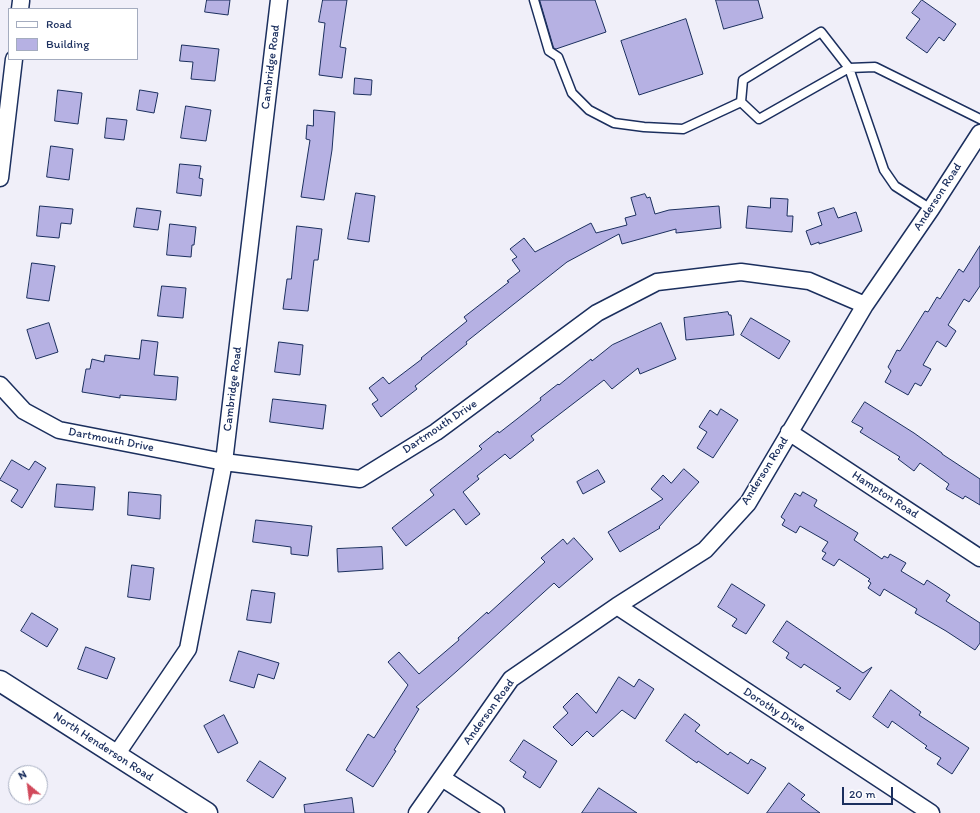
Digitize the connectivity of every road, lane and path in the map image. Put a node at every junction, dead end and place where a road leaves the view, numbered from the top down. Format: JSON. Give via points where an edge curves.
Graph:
{"nodes":[{"id":1,"x":279,"y":0,"type":"edge"},
{"id":2,"x":534,"y":0,"type":"edge"},
{"id":3,"x":14,"y":60,"type":"edge"},
{"id":4,"x":849,"y":68,"type":"junction"},
{"id":5,"x":740,"y":102,"type":"junction"},
{"id":6,"x":980,"y":119,"type":"edge"},
{"id":7,"x":980,"y":133,"type":"edge"},
{"id":8,"x":0,"y":178,"type":"edge"},
{"id":9,"x":931,"y":209,"type":"junction"},
{"id":10,"x":865,"y":305,"type":"junction"},
{"id":11,"x":0,"y":385,"type":"edge"},
{"id":12,"x":790,"y":432,"type":"junction"},
{"id":13,"x":224,"y":462,"type":"junction"},
{"id":14,"x":980,"y":558,"type":"edge"},
{"id":15,"x":616,"y":606,"type":"junction"},
{"id":16,"x":0,"y":681,"type":"edge"},
{"id":17,"x":116,"y":755,"type":"junction"},
{"id":18,"x":442,"y":778,"type":"junction"},
{"id":19,"x":207,"y":813,"type":"edge"},
{"id":20,"x":417,"y":813,"type":"edge"},
{"id":21,"x":496,"y":813,"type":"edge"},
{"id":22,"x":931,"y":813,"type":"edge"}],
"edges":[{"from":1,"to":13,"type":"street","name":"Cambridge Road"},
{"from":2,"to":5,"type":"lane","via":[[549,51],[558,58],[572,93],[589,110],[614,123],[683,129]]},
{"from":3,"to":8,"type":"street"},
{"from":4,"to":5,"type":"lane","via":[[759,119]]},
{"from":4,"to":5,"type":"lane","via":[[821,32],[743,80]]},
{"from":4,"to":6,"type":"lane","via":[[875,67]]},
{"from":4,"to":9,"type":"lane","via":[[884,170],[894,186]]},
{"from":7,"to":9,"type":"street","name":"Anderson Road"},
{"from":9,"to":10,"type":"street","name":"Anderson Road"},
{"from":10,"to":12,"type":"street","name":"Anderson Road"},
{"from":10,"to":13,"type":"street","name":"Dartmouth Drive","via":[[809,281],[741,272],[657,282],[597,313],[436,432],[360,479]]},
{"from":11,"to":13,"type":"street","name":"Dartmouth Drive","via":[[24,411],[58,430]]},
{"from":12,"to":14,"type":"street","name":"Hampton Road"},
{"from":12,"to":15,"type":"street","name":"Anderson Road","via":[[748,503],[705,550]]},
{"from":13,"to":17,"type":"street","name":"Cambridge Road","via":[[188,649]]},
{"from":15,"to":18,"type":"street","name":"Anderson Road","via":[[511,679]]},
{"from":15,"to":22,"type":"street","name":"Dorothy Drive"},
{"from":16,"to":17,"type":"street","name":"North Henderson Road"},
{"from":17,"to":19,"type":"street","name":"North Henderson Road"},
{"from":18,"to":20,"type":"street","name":"Anderson Road"},
{"from":18,"to":21,"type":"street"}]}
